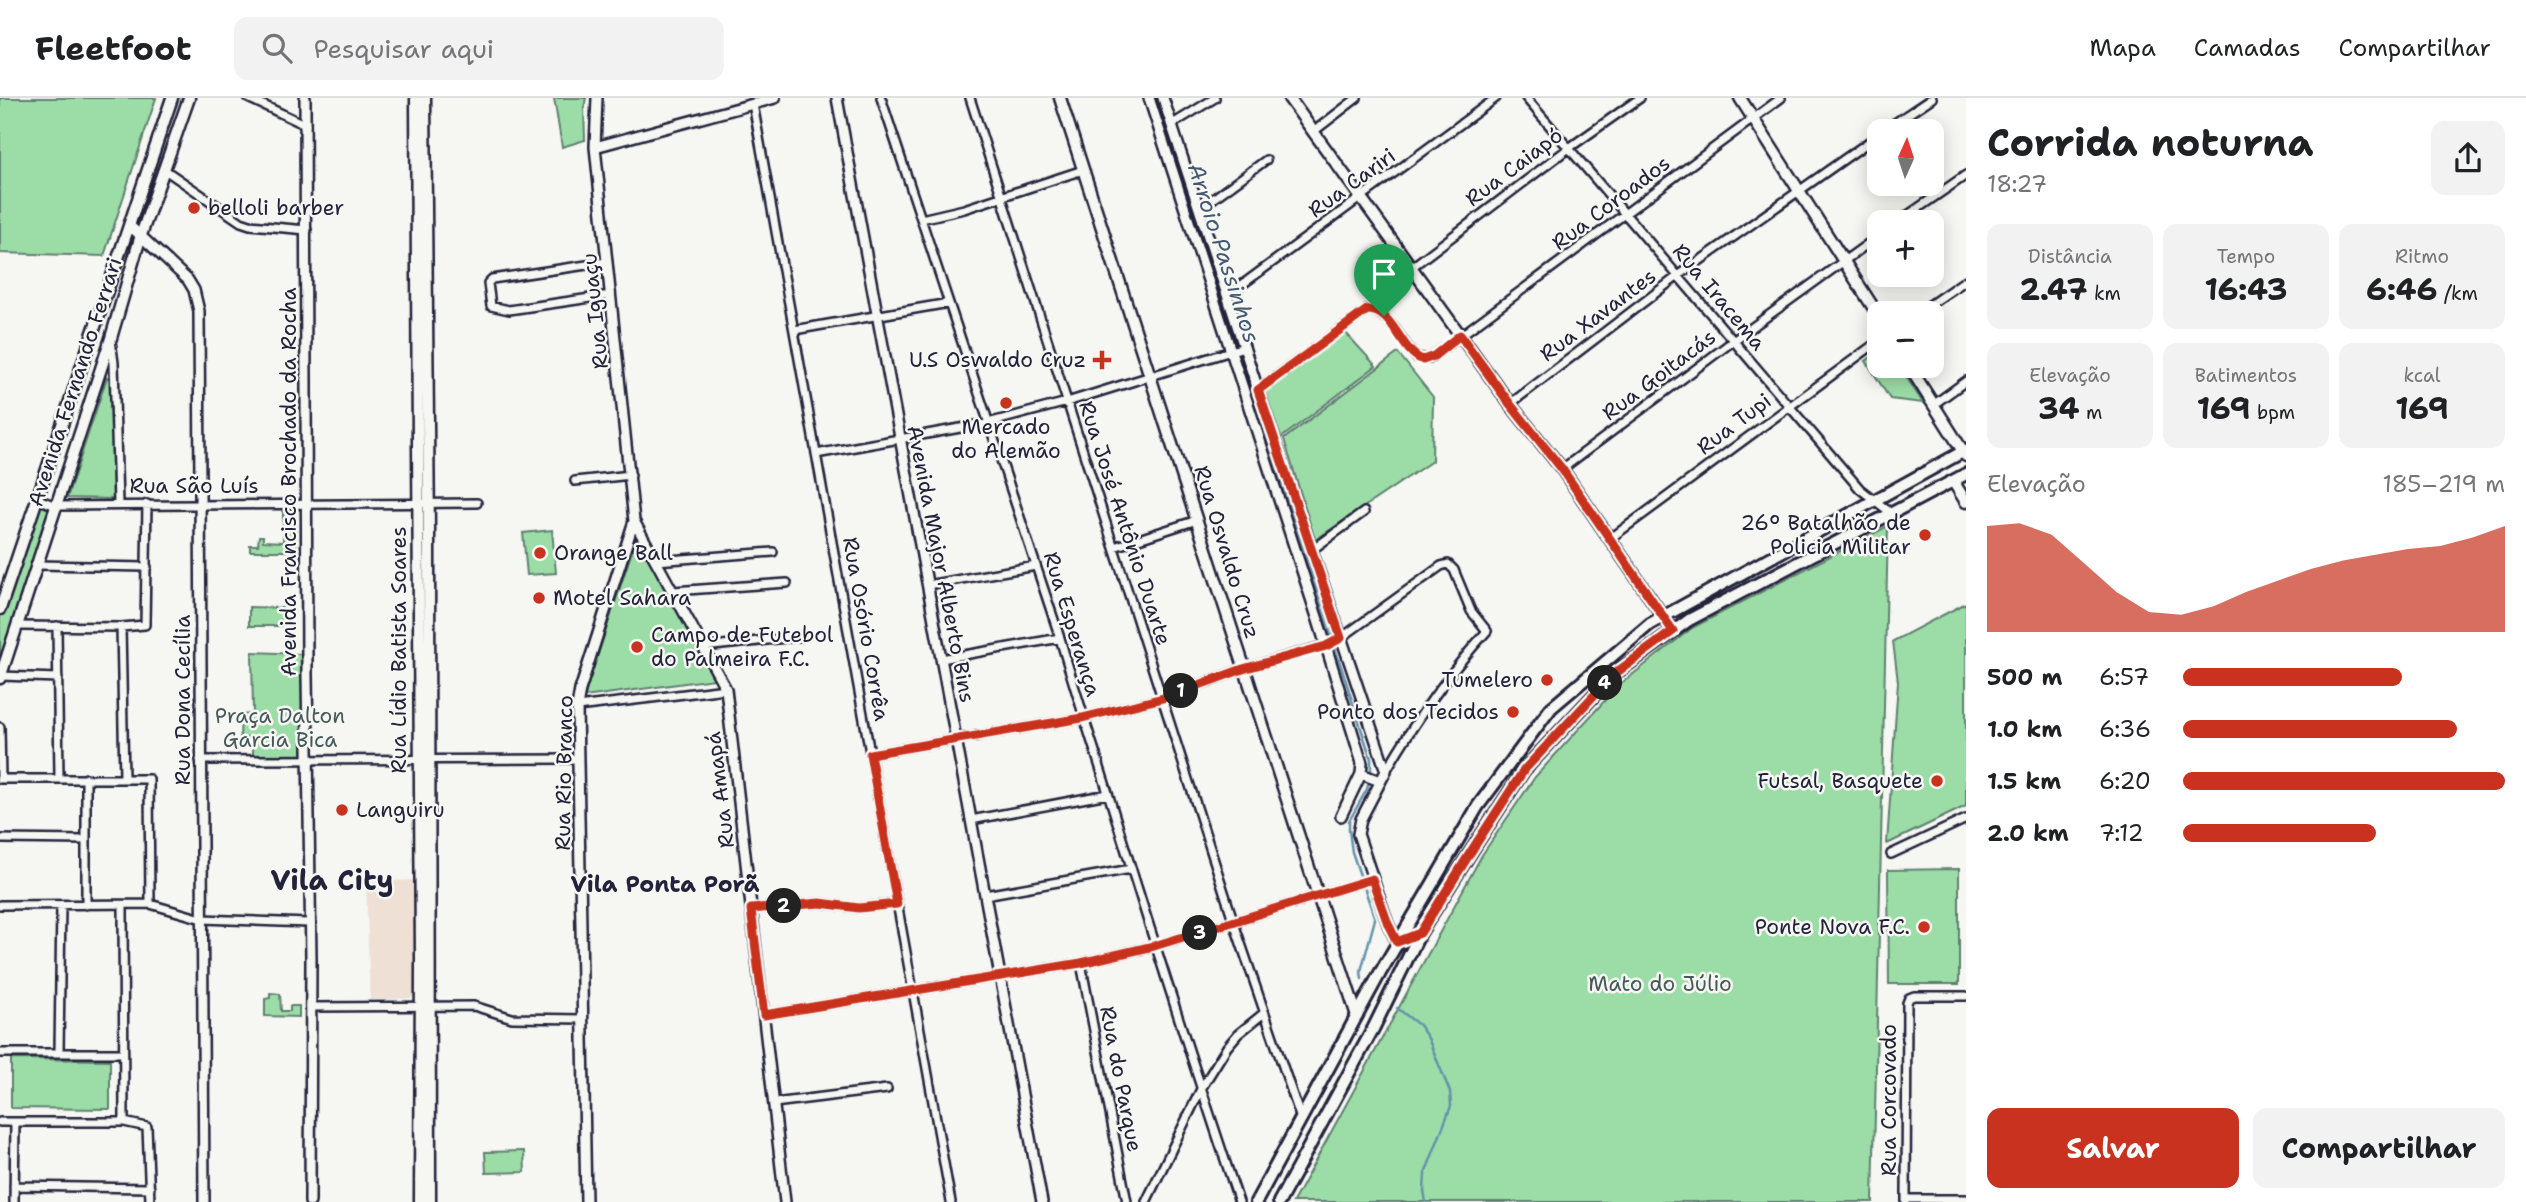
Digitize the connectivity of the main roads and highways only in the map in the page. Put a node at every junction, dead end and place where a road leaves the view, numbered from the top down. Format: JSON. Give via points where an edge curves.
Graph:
{"nodes":[{"id":1,"x":172,"y":98,"type":"edge"},
{"id":2,"x":189,"y":98,"type":"edge"},
{"id":3,"x":416,"y":98,"type":"edge"},
{"id":4,"x":425,"y":98,"type":"edge"},
{"id":5,"x":1060,"y":98,"type":"edge"},
{"id":6,"x":1289,"y":98,"type":"edge"},
{"id":7,"x":1740,"y":98,"type":"edge"},
{"id":8,"x":421,"y":117,"type":"junction"},
{"id":9,"x":1869,"y":301,"type":"edge"},
{"id":10,"x":1916,"y":378,"type":"edge"},
{"id":11,"x":423,"y":440,"type":"junction"},
{"id":12,"x":1965,"y":453,"type":"edge"},
{"id":13,"x":1966,"y":474,"type":"edge"},
{"id":14,"x":1953,"y":481,"type":"junction"},
{"id":15,"x":1966,"y":502,"type":"edge"},
{"id":16,"x":424,"y":589,"type":"junction"},
{"id":17,"x":0,"y":609,"type":"edge"},
{"id":18,"x":1664,"y":616,"type":"junction"},
{"id":19,"x":1673,"y":631,"type":"junction"},
{"id":20,"x":0,"y":677,"type":"edge"},
{"id":21,"x":1420,"y":933,"type":"junction"},
{"id":22,"x":1397,"y":942,"type":"junction"},
{"id":23,"x":1357,"y":1016,"type":"junction"},
{"id":24,"x":1374,"y":1027,"type":"junction"},
{"id":25,"x":424,"y":1162,"type":"junction"},
{"id":26,"x":419,"y":1202,"type":"edge"},
{"id":27,"x":430,"y":1202,"type":"edge"},
{"id":28,"x":1256,"y":1202,"type":"edge"},
{"id":29,"x":1279,"y":1202,"type":"edge"}],
"edges":[{"from":1,"to":17,"type":"main road","name":"Avenida Fernando Ferrari"},
{"from":2,"to":20,"type":"main road","name":"Avenida Fernando Ferrari"},
{"from":3,"to":8,"type":"main road","name":"Rua Lídio Batista Soares"},
{"from":4,"to":8,"type":"main road","name":"Rua Lídio Batista Soares"},
{"from":5,"to":23,"type":"main road","name":"Rua Osvaldo Cruz"},
{"from":6,"to":18,"type":"main road","via":[[1562,469]]},
{"from":7,"to":9,"type":"main road"},
{"from":8,"to":11,"type":"main road","name":"Rua Lídio Batista Soares"},
{"from":10,"to":12,"type":"main road"},
{"from":11,"to":16,"type":"main road","name":"Rua Lídio Batista Soares","via":[[429,503]]},
{"from":11,"to":16,"type":"main road","name":"Rua Lídio Batista Soares","via":[[417,503]]},
{"from":12,"to":18,"type":"main road"},
{"from":13,"to":14,"type":"main road"},
{"from":14,"to":15,"type":"main road"},
{"from":14,"to":19,"type":"main road"},
{"from":16,"to":25,"type":"main road","name":"Rua Lídio Batista Soares"},
{"from":18,"to":19,"type":"main road"},
{"from":18,"to":22,"type":"main road","via":[[1551,708],[1478,806]]},
{"from":19,"to":21,"type":"main road","via":[[1613,675],[1524,770]]},
{"from":21,"to":22,"type":"main road"},
{"from":21,"to":24,"type":"main road"},
{"from":22,"to":23,"type":"main road"},
{"from":23,"to":24,"type":"main road"},
{"from":23,"to":28,"type":"main road"},
{"from":24,"to":29,"type":"main road"},
{"from":25,"to":26,"type":"main road","name":"Rua Lídio Batista Soares"},
{"from":25,"to":27,"type":"main road","name":"Rua Lídio Batista Soares"}]}
